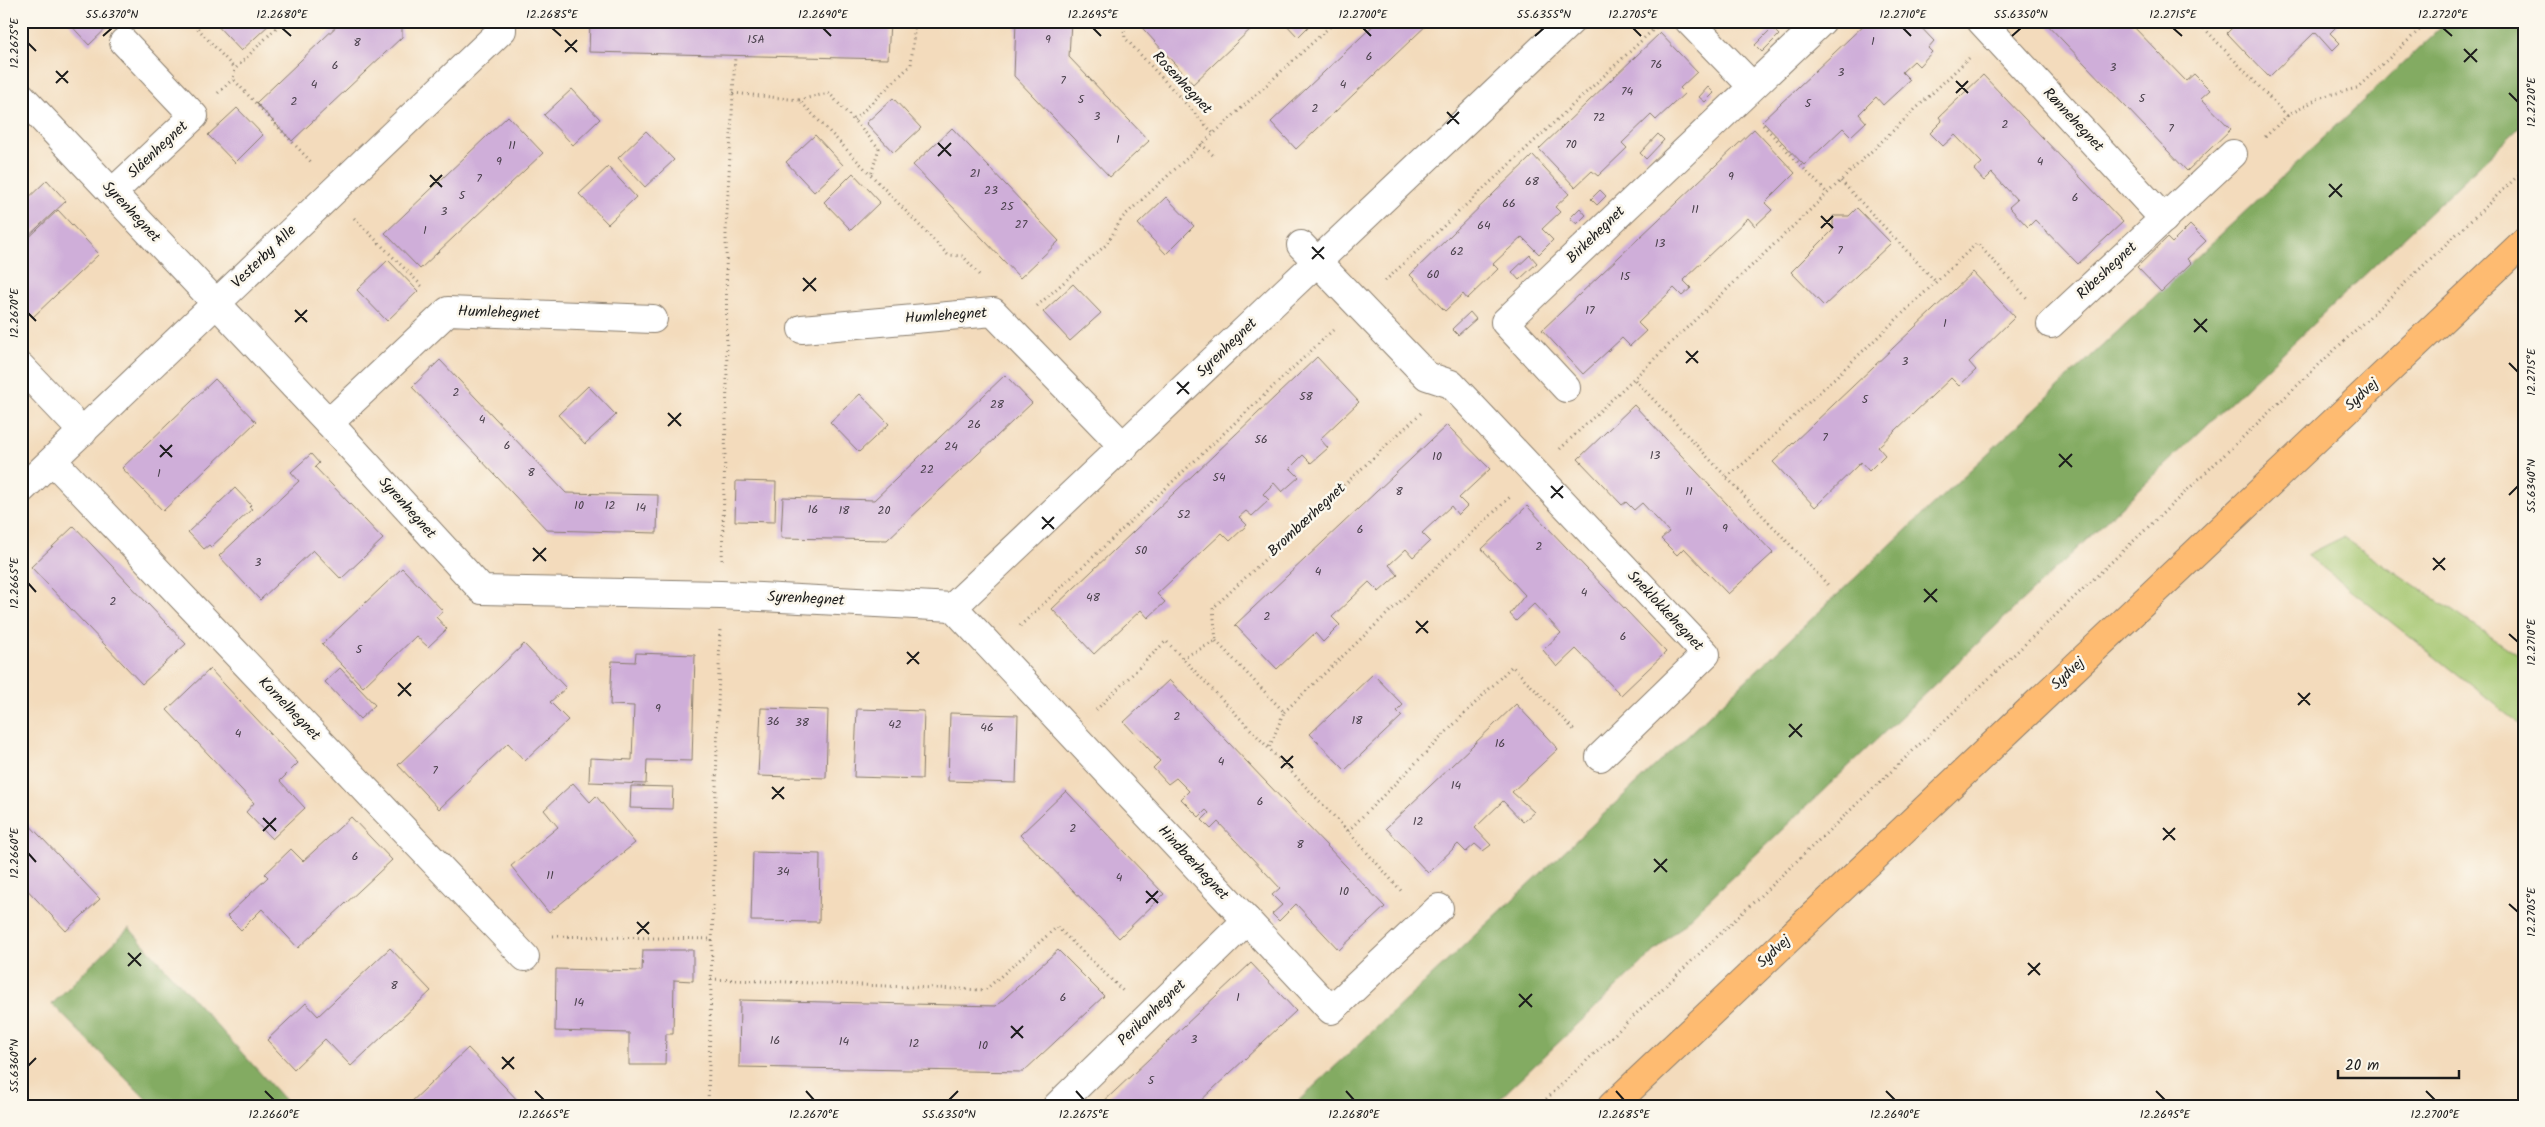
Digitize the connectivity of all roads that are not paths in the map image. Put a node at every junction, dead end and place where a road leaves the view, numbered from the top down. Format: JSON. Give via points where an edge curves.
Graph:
{"nodes":[{"id":1,"x":502,"y":21,"type":"edge"},
{"id":2,"x":1571,"y":21,"type":"edge"},
{"id":3,"x":1689,"y":21,"type":"edge"},
{"id":4,"x":1822,"y":21,"type":"edge"},
{"id":5,"x":1987,"y":28,"type":"edge"},
{"id":6,"x":124,"y":42,"type":"dead end"},
{"id":7,"x":1745,"y":93,"type":"junction"},
{"id":8,"x":21,"y":96,"type":"edge"},
{"id":9,"x":2233,"y":154,"type":"road end"},
{"id":10,"x":113,"y":192,"type":"junction"},
{"id":11,"x":2164,"y":219,"type":"junction"},
{"id":12,"x":2524,"y":242,"type":"edge"},
{"id":13,"x":1309,"y":253,"type":"junction"},
{"id":14,"x":216,"y":303,"type":"junction"},
{"id":15,"x":653,"y":319,"type":"dead end"},
{"id":16,"x":2051,"y":324,"type":"road end"},
{"id":17,"x":802,"y":328,"type":"dead end"},
{"id":18,"x":21,"y":366,"type":"edge"},
{"id":19,"x":1566,"y":388,"type":"dead end"},
{"id":20,"x":329,"y":423,"type":"junction"},
{"id":21,"x":84,"y":432,"type":"junction"},
{"id":22,"x":1124,"y":447,"type":"junction"},
{"id":23,"x":53,"y":461,"type":"junction"},
{"id":24,"x":21,"y":490,"type":"edge"},
{"id":25,"x":953,"y":607,"type":"junction"},
{"id":26,"x":1600,"y":757,"type":"road end"},
{"id":27,"x":1433,"y":914,"type":"road end"},
{"id":28,"x":1247,"y":920,"type":"junction"},
{"id":29,"x":525,"y":957,"type":"road end"},
{"id":30,"x":1057,"y":1106,"type":"edge"},
{"id":31,"x":1612,"y":1106,"type":"edge"}],
"edges":[{"from":1,"to":14,"type":"street","name":"Vesterby Alle","via":[[502,30]]},
{"from":2,"to":13,"type":"street","name":"Syrenhegnet"},
{"from":3,"to":7,"type":"street"},
{"from":4,"to":7,"type":"street","name":"Birkehegnet"},
{"from":5,"to":11,"type":"street","name":"Rønnehegnet"},
{"from":6,"to":10,"type":"street","name":"Slåenhegnet","via":[[194,116]]},
{"from":7,"to":19,"type":"street","name":"Birkehegnet","via":[[1505,322]]},
{"from":8,"to":10,"type":"street","name":"Syrenhegnet"},
{"from":9,"to":11,"type":"street","name":"Ribeshegnet"},
{"from":10,"to":14,"type":"street","name":"Syrenhegnet"},
{"from":11,"to":16,"type":"street","name":"Ribeshegnet"},
{"from":12,"to":31,"type":"main road","name":"Sydvej"},
{"from":13,"to":22,"type":"street","name":"Syrenhegnet"},
{"from":13,"to":26,"type":"street","name":"Sneklokkehegnet","via":[[1427,376],[1452,384],[1706,654]]},
{"from":14,"to":20,"type":"street","name":"Syrenhegnet"},
{"from":14,"to":21,"type":"street","name":"Vesterby Alle"},
{"from":15,"to":20,"type":"street","name":"Humlehegnet","via":[[448,311]]},
{"from":17,"to":22,"type":"street","name":"Humlehegnet","via":[[1002,320]]},
{"from":18,"to":21,"type":"street"},
{"from":20,"to":25,"type":"street","name":"Syrenhegnet","via":[[482,590],[721,595]]},
{"from":21,"to":23,"type":"street","name":"Vesterby Alle"},
{"from":22,"to":25,"type":"street","name":"Syrenhegnet"},
{"from":23,"to":24,"type":"street","name":"Vesterby Alle"},
{"from":23,"to":29,"type":"street","name":"Kornelhegnet"},
{"from":25,"to":28,"type":"street","name":"Hindbærhegnet"},
{"from":27,"to":28,"type":"street","name":"Hindbærhegnet","via":[[1330,1010]]},
{"from":28,"to":30,"type":"street","name":"Perikonhegnet"}]}
